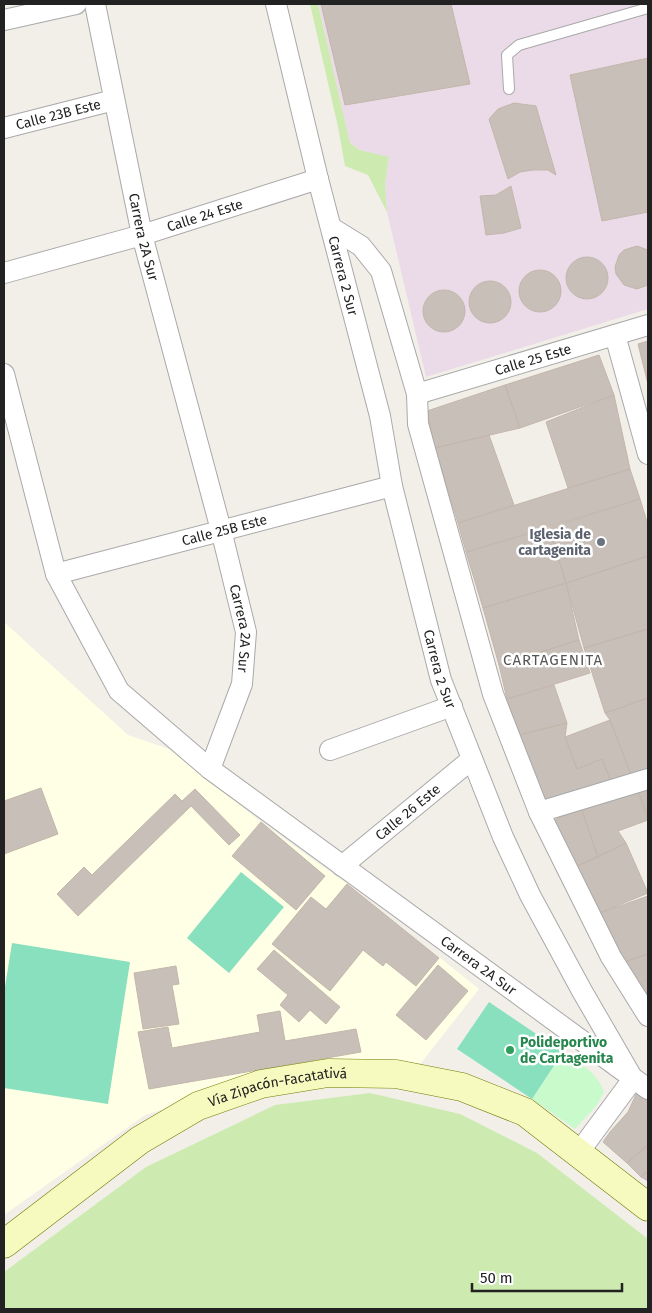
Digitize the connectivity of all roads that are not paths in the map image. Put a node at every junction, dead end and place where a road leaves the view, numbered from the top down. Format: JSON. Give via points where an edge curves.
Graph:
{"nodes":[{"id":1,"x":76,"y":4,"type":"edge"},
{"id":2,"x":95,"y":4,"type":"edge"},
{"id":3,"x":276,"y":4,"type":"edge"},
{"id":4,"x":648,"y":8,"type":"edge"},
{"id":5,"x":4,"y":20,"type":"edge"},
{"id":6,"x":509,"y":89,"type":"dead end"},
{"id":7,"x":114,"y":100,"type":"junction"},
{"id":8,"x":4,"y":128,"type":"edge"},
{"id":9,"x":318,"y":179,"type":"junction"},
{"id":10,"x":332,"y":228,"type":"junction"},
{"id":11,"x":142,"y":235,"type":"junction"},
{"id":12,"x":4,"y":273,"type":"edge"},
{"id":13,"x":648,"y":325,"type":"edge"},
{"id":14,"x":615,"y":336,"type":"junction"},
{"id":15,"x":4,"y":374,"type":"edge"},
{"id":16,"x":417,"y":394,"type":"junction"},
{"id":17,"x":648,"y":454,"type":"edge"},
{"id":18,"x":392,"y":486,"type":"junction"},
{"id":19,"x":220,"y":530,"type":"junction"},
{"id":20,"x":56,"y":574,"type":"junction"},
{"id":21,"x":452,"y":706,"type":"junction"},
{"id":22,"x":330,"y":750,"type":"dead end"},
{"id":23,"x":472,"y":759,"type":"junction"},
{"id":24,"x":210,"y":769,"type":"junction"},
{"id":25,"x":648,"y":779,"type":"edge"},
{"id":26,"x":538,"y":812,"type":"junction"},
{"id":27,"x":342,"y":866,"type":"junction"},
{"id":28,"x":648,"y":1016,"type":"edge"},
{"id":29,"x":641,"y":1084,"type":"edge"},
{"id":30,"x":579,"y":1152,"type":"junction"},
{"id":31,"x":648,"y":1208,"type":"edge"},
{"id":32,"x":4,"y":1244,"type":"edge"}],
"edges":[{"from":1,"to":5,"type":"street"},
{"from":2,"to":7,"type":"street","name":"Carrera 2A Sur"},
{"from":3,"to":9,"type":"street","name":"Carrera 2 Sur"},
{"from":4,"to":6,"type":"lane","via":[[519,45],[507,55]]},
{"from":7,"to":8,"type":"street","name":"Calle 23B Este"},
{"from":7,"to":11,"type":"street","name":"Carrera 2A Sur"},
{"from":9,"to":10,"type":"street","name":"Carrera 2 Sur"},
{"from":9,"to":11,"type":"street","name":"Calle 24 Este"},
{"from":10,"to":16,"type":"street","name":"Carrera 2 Sur","via":[[361,246],[381,271]]},
{"from":10,"to":18,"type":"street","name":"Carrera 2 Sur","via":[[380,416]]},
{"from":11,"to":12,"type":"street","name":"Calle 24 Este"},
{"from":11,"to":19,"type":"street","name":"Carrera 2A Sur"},
{"from":13,"to":14,"type":"street","name":"Calle 25 Este"},
{"from":14,"to":16,"type":"street","name":"Calle 25 Este"},
{"from":14,"to":17,"type":"street"},
{"from":15,"to":20,"type":"street"},
{"from":16,"to":26,"type":"street","name":"Carrera 2 Sur","via":[[418,424],[493,694]]},
{"from":18,"to":19,"type":"street","name":"Calle 25B Este"},
{"from":18,"to":21,"type":"street","name":"Carrera 2 Sur","via":[[441,680]]},
{"from":19,"to":20,"type":"street","name":"Calle 25B Este"},
{"from":19,"to":24,"type":"street","name":"Carrera 2A Sur","via":[[246,632],[242,684]]},
{"from":20,"to":24,"type":"street","via":[[119,691]]},
{"from":21,"to":22,"type":"street"},
{"from":21,"to":23,"type":"street","name":"Carrera 2 Sur"},
{"from":23,"to":27,"type":"street","name":"Calle 26 Este"},
{"from":23,"to":29,"type":"street","name":"Carrera 2 Sur","via":[[502,837],[530,895],[582,991]]},
{"from":24,"to":27,"type":"street","name":"Carrera 2A Sur"},
{"from":25,"to":26,"type":"street"},
{"from":26,"to":28,"type":"street","name":"Carrera 2 Sur","via":[[611,957]]},
{"from":27,"to":29,"type":"street","name":"Carrera 2A Sur"},
{"from":29,"to":30,"type":"street"},
{"from":30,"to":31,"type":"main road","name":"Vía Zipacón-Facatativá"},
{"from":30,"to":32,"type":"main road","name":"Vía Zipacón-Facatativá","via":[[525,1112],[462,1087],[396,1074],[319,1074],[262,1084],[198,1106],[140,1140]]}]}
